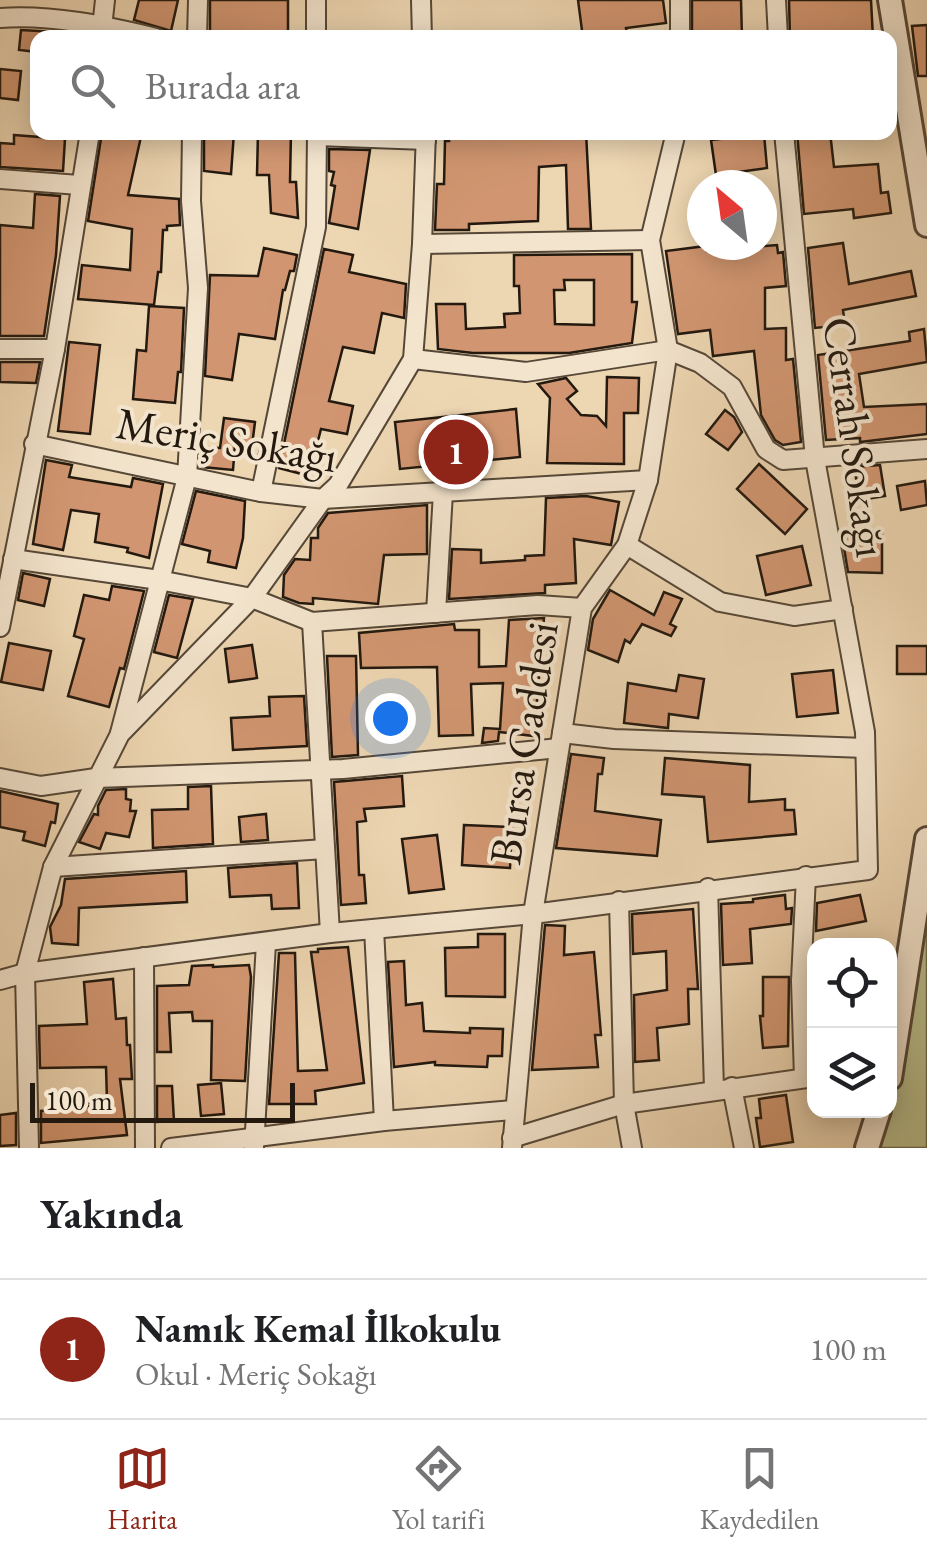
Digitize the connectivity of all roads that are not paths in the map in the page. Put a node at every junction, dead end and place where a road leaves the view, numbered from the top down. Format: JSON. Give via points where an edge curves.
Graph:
{"nodes":[{"id":1,"x":105,"y":0,"type":"edge"},
{"id":2,"x":198,"y":0,"type":"edge"},
{"id":3,"x":316,"y":0,"type":"edge"},
{"id":4,"x":421,"y":0,"type":"edge"},
{"id":5,"x":680,"y":0,"type":"edge"},
{"id":6,"x":776,"y":0,"type":"edge"},
{"id":7,"x":890,"y":0,"type":"edge"},
{"id":8,"x":0,"y":18,"type":"edge"},
{"id":9,"x":91,"y":30,"type":"edge"},
{"id":10,"x":102,"y":30,"type":"edge"},
{"id":11,"x":197,"y":30,"type":"edge"},
{"id":12,"x":316,"y":30,"type":"edge"},
{"id":13,"x":422,"y":30,"type":"edge"},
{"id":14,"x":680,"y":30,"type":"edge"},
{"id":15,"x":778,"y":30,"type":"edge"},
{"id":16,"x":895,"y":30,"type":"edge"},
{"id":17,"x":897,"y":43,"type":"edge"},
{"id":18,"x":88,"y":140,"type":"edge"},
{"id":19,"x":192,"y":140,"type":"edge"},
{"id":20,"x":317,"y":140,"type":"edge"},
{"id":21,"x":426,"y":140,"type":"edge"},
{"id":22,"x":674,"y":140,"type":"edge"},
{"id":23,"x":785,"y":140,"type":"edge"},
{"id":24,"x":0,"y":179,"type":"edge"},
{"id":25,"x":80,"y":185,"type":"junction"},
{"id":26,"x":927,"y":225,"type":"edge"},
{"id":27,"x":650,"y":240,"type":"junction"},
{"id":28,"x":422,"y":244,"type":"junction"},
{"id":29,"x":0,"y":349,"type":"edge"},
{"id":30,"x":55,"y":349,"type":"junction"},
{"id":31,"x":668,"y":350,"type":"junction"},
{"id":32,"x":413,"y":359,"type":"junction"},
{"id":33,"x":34,"y":444,"type":"junction"},
{"id":34,"x":927,"y":449,"type":"edge"},
{"id":35,"x":815,"y":459,"type":"junction"},
{"id":36,"x":187,"y":477,"type":"junction"},
{"id":37,"x":648,"y":480,"type":"junction"},
{"id":38,"x":261,"y":492,"type":"junction"},
{"id":39,"x":443,"y":492,"type":"junction"},
{"id":40,"x":323,"y":499,"type":"junction"},
{"id":41,"x":627,"y":545,"type":"junction"},
{"id":42,"x":13,"y":559,"type":"junction"},
{"id":43,"x":159,"y":580,"type":"junction"},
{"id":44,"x":252,"y":598,"type":"junction"},
{"id":45,"x":582,"y":608,"type":"junction"},
{"id":46,"x":843,"y":609,"type":"junction"},
{"id":47,"x":436,"y":614,"type":"junction"},
{"id":48,"x":312,"y":622,"type":"junction"},
{"id":49,"x":0,"y":627,"type":"edge"},
{"id":50,"x":120,"y":734,"type":"junction"},
{"id":51,"x":560,"y":740,"type":"junction"},
{"id":52,"x":865,"y":748,"type":"junction"},
{"id":53,"x":320,"y":770,"type":"junction"},
{"id":54,"x":0,"y":778,"type":"edge"},
{"id":55,"x":96,"y":778,"type":"junction"},
{"id":56,"x":927,"y":839,"type":"edge"},
{"id":57,"x":324,"y":849,"type":"junction"},
{"id":58,"x":53,"y":867,"type":"junction"},
{"id":59,"x":806,"y":876,"type":"junction"},
{"id":60,"x":708,"y":888,"type":"junction"},
{"id":61,"x":619,"y":901,"type":"junction"},
{"id":62,"x":533,"y":914,"type":"junction"},
{"id":63,"x":374,"y":929,"type":"junction"},
{"id":64,"x":330,"y":933,"type":"junction"},
{"id":65,"x":266,"y":943,"type":"junction"},
{"id":66,"x":144,"y":957,"type":"junction"},
{"id":67,"x":25,"y":973,"type":"junction"},
{"id":68,"x":0,"y":980,"type":"edge"},
{"id":69,"x":897,"y":1033,"type":"edge"},
{"id":70,"x":807,"y":1053,"type":"edge"},
{"id":71,"x":807,"y":1077,"type":"edge"},
{"id":72,"x":723,"y":1088,"type":"junction"},
{"id":73,"x":624,"y":1104,"type":"junction"},
{"id":74,"x":513,"y":1110,"type":"junction"},
{"id":75,"x":876,"y":1118,"type":"edge"},
{"id":76,"x":384,"y":1120,"type":"junction"},
{"id":77,"x":254,"y":1142,"type":"edge"},
{"id":78,"x":512,"y":1143,"type":"edge"},
{"id":79,"x":28,"y":1148,"type":"edge"},
{"id":80,"x":145,"y":1148,"type":"edge"},
{"id":81,"x":171,"y":1148,"type":"edge"},
{"id":82,"x":632,"y":1148,"type":"edge"},
{"id":83,"x":744,"y":1148,"type":"edge"},
{"id":84,"x":867,"y":1148,"type":"edge"}],
"edges":[{"from":1,"to":10,"type":"street"},
{"from":2,"to":11,"type":"street"},
{"from":3,"to":12,"type":"street"},
{"from":4,"to":13,"type":"street"},
{"from":5,"to":14,"type":"street"},
{"from":6,"to":15,"type":"street"},
{"from":7,"to":16,"type":"street"},
{"from":8,"to":9,"type":"street"},
{"from":17,"to":26,"type":"street"},
{"from":18,"to":25,"type":"street"},
{"from":19,"to":36,"type":"street","via":[[198,288]]},
{"from":20,"to":38,"type":"street","via":[[316,227]]},
{"from":21,"to":28,"type":"street"},
{"from":22,"to":27,"type":"street","name":"Bursa Caddesi"},
{"from":23,"to":35,"type":"street","name":"Cerrah Sokağı"},
{"from":24,"to":25,"type":"street"},
{"from":25,"to":30,"type":"street"},
{"from":27,"to":28,"type":"street"},
{"from":27,"to":31,"type":"street","name":"Bursa Caddesi"},
{"from":28,"to":32,"type":"street"},
{"from":29,"to":30,"type":"street"},
{"from":30,"to":33,"type":"street"},
{"from":31,"to":32,"type":"street","via":[[526,372]]},
{"from":31,"to":35,"type":"street","via":[[732,386],[766,449],[783,460]]},
{"from":31,"to":37,"type":"street","name":"Bursa Caddesi"},
{"from":32,"to":40,"type":"street"},
{"from":33,"to":36,"type":"street","name":"Meriç Sokağı"},
{"from":33,"to":42,"type":"street"},
{"from":34,"to":35,"type":"street"},
{"from":35,"to":46,"type":"street","name":"Cerrah Sokağı"},
{"from":36,"to":38,"type":"street","name":"Meriç Sokağı"},
{"from":36,"to":43,"type":"street"},
{"from":37,"to":39,"type":"street","name":"Meriç Sokağı"},
{"from":37,"to":41,"type":"street","name":"Bursa Caddesi"},
{"from":38,"to":40,"type":"street","name":"Meriç Sokağı"},
{"from":39,"to":40,"type":"street","name":"Meriç Sokağı"},
{"from":39,"to":47,"type":"street"},
{"from":40,"to":44,"type":"street"},
{"from":41,"to":45,"type":"street","name":"Bursa Caddesi"},
{"from":41,"to":46,"type":"street","via":[[720,602],[794,616]]},
{"from":42,"to":43,"type":"street"},
{"from":42,"to":49,"type":"street"},
{"from":43,"to":44,"type":"street"},
{"from":43,"to":50,"type":"street"},
{"from":44,"to":48,"type":"street"},
{"from":44,"to":50,"type":"street"},
{"from":45,"to":47,"type":"street"},
{"from":45,"to":51,"type":"street","name":"Bursa Caddesi"},
{"from":46,"to":52,"type":"street","name":"Cerrah Sokağı"},
{"from":47,"to":48,"type":"street"},
{"from":48,"to":53,"type":"street"},
{"from":50,"to":55,"type":"street"},
{"from":51,"to":52,"type":"street"},
{"from":51,"to":53,"type":"street"},
{"from":51,"to":62,"type":"street","name":"Bursa Caddesi"},
{"from":52,"to":59,"type":"street","name":"Cerrah Sokağı","via":[[868,870]]},
{"from":53,"to":55,"type":"street"},
{"from":53,"to":57,"type":"street"},
{"from":54,"to":55,"type":"street","via":[[41,786]]},
{"from":55,"to":58,"type":"street"},
{"from":56,"to":69,"type":"street"},
{"from":57,"to":58,"type":"street"},
{"from":57,"to":64,"type":"street"},
{"from":58,"to":67,"type":"street"},
{"from":59,"to":60,"type":"street"},
{"from":59,"to":70,"type":"street","via":[[801,981]]},
{"from":60,"to":61,"type":"street"},
{"from":60,"to":72,"type":"street"},
{"from":61,"to":62,"type":"street"},
{"from":61,"to":73,"type":"street"},
{"from":62,"to":63,"type":"street"},
{"from":62,"to":74,"type":"street","name":"Bursa Caddesi"},
{"from":63,"to":64,"type":"street"},
{"from":63,"to":76,"type":"street"},
{"from":64,"to":65,"type":"street"},
{"from":65,"to":66,"type":"street"},
{"from":65,"to":77,"type":"street"},
{"from":66,"to":67,"type":"street"},
{"from":66,"to":80,"type":"street"},
{"from":67,"to":68,"type":"street"},
{"from":67,"to":79,"type":"street"},
{"from":71,"to":72,"type":"street"},
{"from":72,"to":73,"type":"street"},
{"from":72,"to":83,"type":"street"},
{"from":73,"to":78,"type":"street"},
{"from":73,"to":82,"type":"street"},
{"from":74,"to":76,"type":"street"},
{"from":74,"to":78,"type":"street","name":"Bursa Caddesi"},
{"from":75,"to":84,"type":"street"},
{"from":76,"to":77,"type":"street"},
{"from":77,"to":81,"type":"street"}]}
